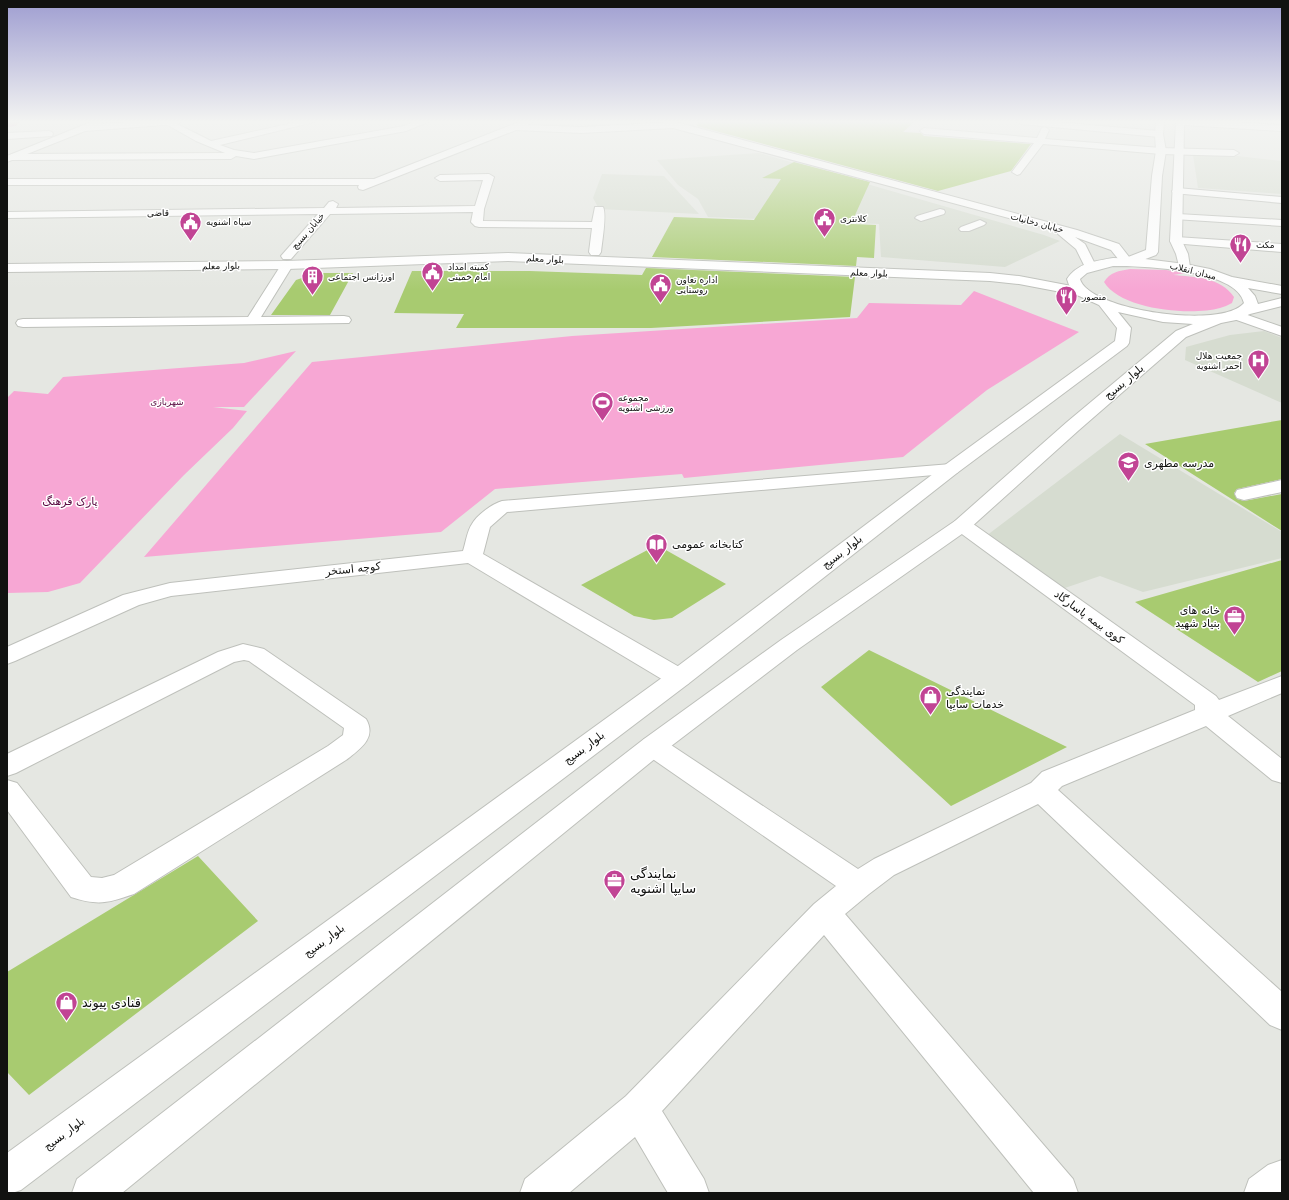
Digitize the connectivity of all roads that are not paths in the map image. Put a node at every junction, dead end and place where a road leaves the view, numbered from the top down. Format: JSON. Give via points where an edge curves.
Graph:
{"nodes":[{"id":1,"x":233,"y":178,"type":"edge"},
{"id":2,"x":385,"y":178,"type":"edge"},
{"id":3,"x":489,"y":178,"type":"edge"},
{"id":4,"x":869,"y":178,"type":"edge"},
{"id":5,"x":1157,"y":178,"type":"edge"},
{"id":6,"x":1177,"y":178,"type":"edge"},
{"id":7,"x":7,"y":182,"type":"edge"},
{"id":8,"x":375,"y":182,"type":"junction"},
{"id":9,"x":89,"y":183,"type":"junction"},
{"id":10,"x":228,"y":183,"type":"junction"},
{"id":11,"x":1177,"y":191,"type":"junction"},
{"id":12,"x":352,"y":192,"type":"dead end"},
{"id":13,"x":172,"y":193,"type":"dead end"},
{"id":14,"x":69,"y":195,"type":"dead end"},
{"id":15,"x":342,"y":198,"type":"dead end"},
{"id":16,"x":1282,"y":200,"type":"edge"},
{"id":17,"x":56,"y":203,"type":"dead end"},
{"id":18,"x":119,"y":204,"type":"dead end"},
{"id":19,"x":479,"y":209,"type":"junction"},
{"id":20,"x":599,"y":209,"type":"dead end"},
{"id":21,"x":326,"y":211,"type":"junction"},
{"id":22,"x":7,"y":215,"type":"edge"},
{"id":23,"x":37,"y":215,"type":"junction"},
{"id":24,"x":77,"y":215,"type":"junction"},
{"id":25,"x":1178,"y":217,"type":"junction"},
{"id":26,"x":921,"y":218,"type":"dead end"},
{"id":27,"x":942,"y":218,"type":"dead end"},
{"id":28,"x":980,"y":222,"type":"dead end"},
{"id":29,"x":1282,"y":223,"type":"edge"},
{"id":30,"x":598,"y":225,"type":"junction"},
{"id":31,"x":1056,"y":228,"type":"junction"},
{"id":32,"x":965,"y":229,"type":"dead end"},
{"id":33,"x":1176,"y":241,"type":"junction"},
{"id":34,"x":1282,"y":248,"type":"edge"},
{"id":35,"x":595,"y":252,"type":"junction"},
{"id":36,"x":287,"y":260,"type":"junction"},
{"id":37,"x":1127,"y":262,"type":"junction"},
{"id":38,"x":9,"y":266,"type":"edge"},
{"id":39,"x":1090,"y":266,"type":"junction"},
{"id":40,"x":1184,"y":267,"type":"junction"},
{"id":41,"x":1076,"y":274,"type":"junction"},
{"id":42,"x":1225,"y":279,"type":"junction"},
{"id":43,"x":1282,"y":290,"type":"edge"},
{"id":44,"x":1082,"y":292,"type":"junction"},
{"id":45,"x":1282,"y":302,"type":"edge"},
{"id":46,"x":1106,"y":305,"type":"junction"},
{"id":47,"x":1233,"y":315,"type":"junction"},
{"id":48,"x":253,"y":319,"type":"junction"},
{"id":49,"x":344,"y":320,"type":"dead end"},
{"id":50,"x":23,"y":322,"type":"dead end"},
{"id":51,"x":1282,"y":332,"type":"edge"},
{"id":52,"x":951,"y":469,"type":"junction"},
{"id":53,"x":1282,"y":486,"type":"edge"},
{"id":54,"x":1244,"y":494,"type":"dead end"},
{"id":55,"x":962,"y":525,"type":"junction"},
{"id":56,"x":472,"y":556,"type":"junction"},
{"id":57,"x":7,"y":656,"type":"edge"},
{"id":58,"x":678,"y":678,"type":"junction"},
{"id":59,"x":1282,"y":684,"type":"edge"},
{"id":60,"x":1208,"y":714,"type":"junction"},
{"id":61,"x":653,"y":746,"type":"junction"},
{"id":62,"x":7,"y":766,"type":"edge"},
{"id":63,"x":1282,"y":773,"type":"edge"},
{"id":64,"x":7,"y":790,"type":"edge"},
{"id":65,"x":1041,"y":790,"type":"junction"},
{"id":66,"x":858,"y":885,"type":"junction"},
{"id":67,"x":825,"y":912,"type":"junction"},
{"id":68,"x":1282,"y":1014,"type":"edge"},
{"id":69,"x":639,"y":1108,"type":"junction"},
{"id":70,"x":7,"y":1176,"type":"edge"},
{"id":71,"x":1282,"y":1180,"type":"edge"},
{"id":72,"x":91,"y":1193,"type":"edge"},
{"id":73,"x":539,"y":1193,"type":"edge"},
{"id":74,"x":690,"y":1193,"type":"edge"},
{"id":75,"x":1059,"y":1193,"type":"edge"},
{"id":76,"x":1263,"y":1193,"type":"edge"}],
"edges":[{"from":1,"to":10,"type":"street"},
{"from":2,"to":8,"type":"street"},
{"from":3,"to":19,"type":"street"},
{"from":4,"to":31,"type":"street","name":"خیابان دخانیات"},
{"from":5,"to":37,"type":"street","via":[[1152,252]]},
{"from":6,"to":11,"type":"street"},
{"from":7,"to":9,"type":"street"},
{"from":8,"to":10,"type":"street"},
{"from":8,"to":12,"type":"street"},
{"from":9,"to":10,"type":"street"},
{"from":9,"to":14,"type":"street"},
{"from":10,"to":13,"type":"street"},
{"from":11,"to":16,"type":"street"},
{"from":11,"to":25,"type":"street"},
{"from":15,"to":21,"type":"street","name":"خیابان بسبچ"},
{"from":17,"to":23,"type":"street"},
{"from":18,"to":24,"type":"street"},
{"from":19,"to":21,"type":"street","name":"قاضی"},
{"from":19,"to":30,"type":"street","via":[[479,224]]},
{"from":20,"to":30,"type":"street"},
{"from":21,"to":24,"type":"street","name":"قاضی"},
{"from":21,"to":36,"type":"street","name":"خیابان بسبچ"},
{"from":22,"to":23,"type":"street","name":"قاضی"},
{"from":23,"to":24,"type":"street","name":"قاضی"},
{"from":25,"to":29,"type":"street"},
{"from":25,"to":33,"type":"street"},
{"from":26,"to":27,"type":"street"},
{"from":28,"to":32,"type":"street"},
{"from":30,"to":35,"type":"street"},
{"from":31,"to":37,"type":"street","name":"خیابان دخانیات","via":[[1115,246]]},
{"from":31,"to":39,"type":"street","via":[[1081,247]]},
{"from":33,"to":34,"type":"street"},
{"from":33,"to":40,"type":"street"},
{"from":35,"to":36,"type":"street","name":"بلوار معلم","via":[[525,250]]},
{"from":35,"to":41,"type":"street","name":"بلوار معلم"},
{"from":36,"to":38,"type":"street","name":"بلوار معلم"},
{"from":36,"to":38,"type":"street","name":"بلوار معلم","via":[[30,258]]},
{"from":36,"to":44,"type":"street","name":"بلوار معلم","via":[[508,257],[990,277]]},
{"from":36,"to":48,"type":"street","name":"خیابان بسبچ"},
{"from":37,"to":39,"type":"street","name":"میدان انقلاب"},
{"from":37,"to":40,"type":"street","name":"میدان انقلاب"},
{"from":39,"to":41,"type":"street","name":"میدان انقلاب"},
{"from":40,"to":42,"type":"street","name":"میدان انقلاب"},
{"from":41,"to":44,"type":"street","via":[[1074,283]]},
{"from":42,"to":43,"type":"street"},
{"from":42,"to":47,"type":"street","name":"میدان انقلاب","via":[[1240,287],[1249,296],[1251,304]]},
{"from":44,"to":46,"type":"street"},
{"from":45,"to":47,"type":"street"},
{"from":46,"to":47,"type":"street","via":[[1162,318],[1192,320]]},
{"from":46,"to":52,"type":"street","name":"بلوار بسیج","via":[[1124,328],[1122,343]]},
{"from":47,"to":51,"type":"street"},
{"from":47,"to":55,"type":"street","name":"بلوار بسیج","via":[[1181,334]]},
{"from":48,"to":49,"type":"street"},
{"from":48,"to":50,"type":"street"},
{"from":52,"to":56,"type":"street","via":[[502,507],[481,525]]},
{"from":52,"to":58,"type":"street","name":"بلوار بسیج"},
{"from":53,"to":54,"type":"street"},
{"from":55,"to":60,"type":"street","name":"کوی بیمه پاسارگاد","via":[[1207,702]]},
{"from":55,"to":61,"type":"street","name":"بلوار بسیج","via":[[789,645]]},
{"from":56,"to":57,"type":"street","name":"کوچه استخر","via":[[170,590],[131,600]]},
{"from":56,"to":58,"type":"street"},
{"from":58,"to":70,"type":"street","name":"بلوار بسیج"},
{"from":59,"to":60,"type":"street"},
{"from":60,"to":63,"type":"street"},
{"from":60,"to":65,"type":"street","via":[[1052,778]]},
{"from":61,"to":66,"type":"street"},
{"from":61,"to":72,"type":"street","name":"بلوار بسیج"},
{"from":62,"to":64,"type":"street","via":[[226,657],[244,652],[256,654],[357,725],[355,739],[337,753],[123,885],[102,891],[82,888]]},
{"from":65,"to":66,"type":"street","via":[[884,867]]},
{"from":65,"to":68,"type":"street"},
{"from":66,"to":67,"type":"street"},
{"from":67,"to":69,"type":"street"},
{"from":67,"to":75,"type":"street"},
{"from":69,"to":73,"type":"street"},
{"from":69,"to":74,"type":"street"},
{"from":71,"to":76,"type":"street"}]}
